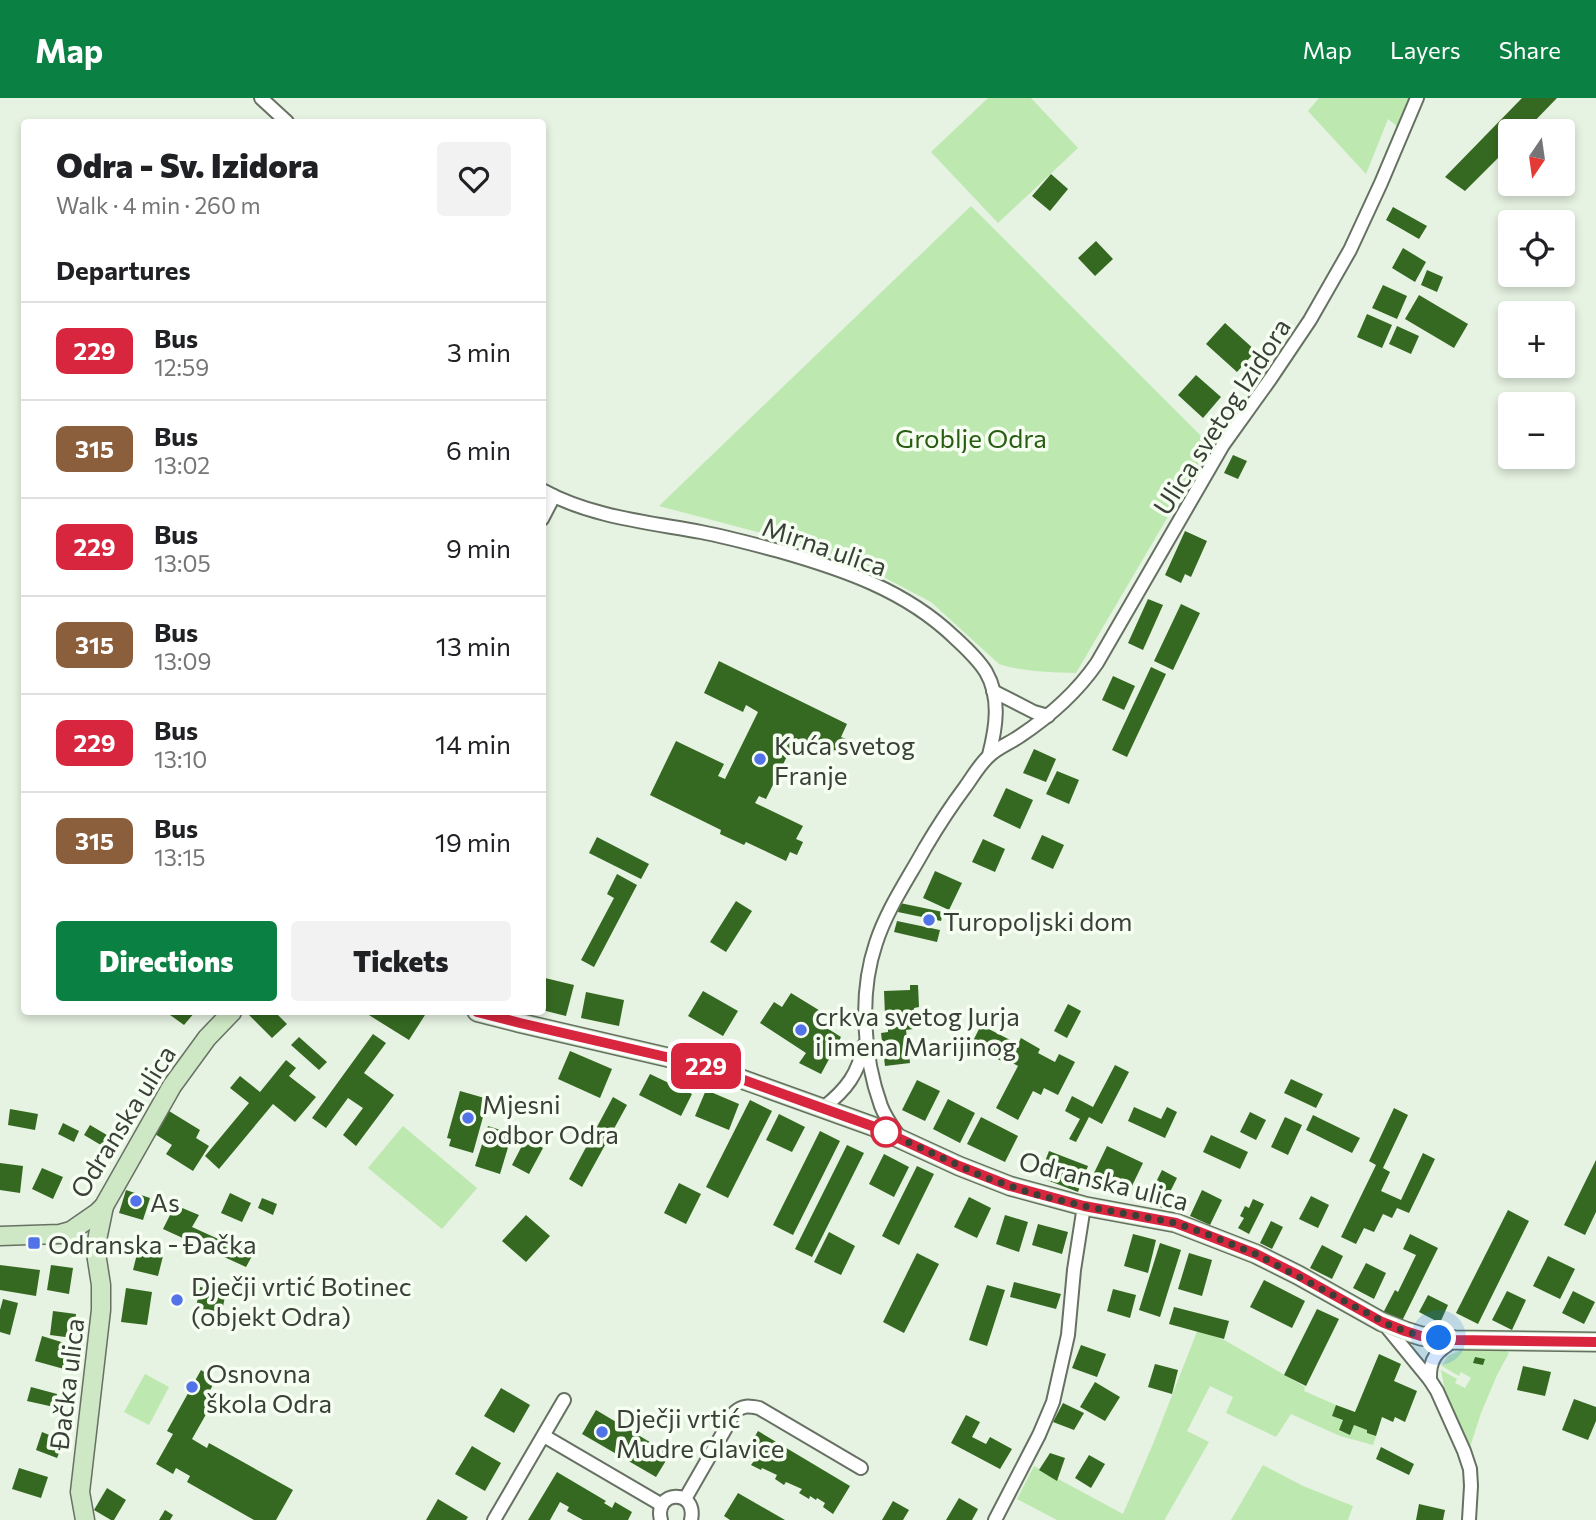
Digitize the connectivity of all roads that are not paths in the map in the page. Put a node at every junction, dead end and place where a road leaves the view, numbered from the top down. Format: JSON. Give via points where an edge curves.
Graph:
{"nodes":[{"id":1,"x":261,"y":98,"type":"edge"},
{"id":2,"x":1417,"y":98,"type":"edge"},
{"id":3,"x":283,"y":119,"type":"edge"},
{"id":4,"x":548,"y":493,"type":"edge"},
{"id":5,"x":993,"y":691,"type":"junction"},
{"id":6,"x":1048,"y":716,"type":"junction"},
{"id":7,"x":989,"y":755,"type":"junction"},
{"id":8,"x":229,"y":1015,"type":"edge"},
{"id":9,"x":489,"y":1015,"type":"edge"},
{"id":10,"x":866,"y":1034,"type":"junction"},
{"id":11,"x":823,"y":1108,"type":"junction"},
{"id":12,"x":900,"y":1138,"type":"junction"},
{"id":13,"x":104,"y":1206,"type":"junction"},
{"id":14,"x":1084,"y":1206,"type":"junction"},
{"id":15,"x":60,"y":1234,"type":"junction"},
{"id":16,"x":0,"y":1236,"type":"edge"},
{"id":17,"x":96,"y":1253,"type":"junction"},
{"id":18,"x":1382,"y":1322,"type":"junction"},
{"id":19,"x":1455,"y":1340,"type":"junction"},
{"id":20,"x":1596,"y":1342,"type":"edge"},
{"id":21,"x":1430,"y":1380,"type":"junction"},
{"id":22,"x":564,"y":1400,"type":"dead end"},
{"id":23,"x":544,"y":1436,"type":"junction"},
{"id":24,"x":860,"y":1468,"type":"dead end"},
{"id":25,"x":685,"y":1499,"type":"junction"},
{"id":26,"x":662,"y":1504,"type":"junction"},
{"id":27,"x":85,"y":1520,"type":"edge"},
{"id":28,"x":494,"y":1520,"type":"edge"},
{"id":29,"x":661,"y":1520,"type":"edge"},
{"id":30,"x":691,"y":1520,"type":"edge"},
{"id":31,"x":995,"y":1520,"type":"edge"},
{"id":32,"x":1469,"y":1520,"type":"edge"}],
"edges":[{"from":1,"to":3,"type":"street"},
{"from":2,"to":6,"type":"street","name":"Ulica svetog Izidora","via":[[1350,250],[1310,320],[1223,445],[1088,677]]},
{"from":4,"to":5,"type":"street","name":"Mirna ulica","via":[[616,517],[736,540],[854,575],[940,624],[986,672]]},
{"from":5,"to":6,"type":"street"},
{"from":5,"to":7,"type":"street","name":"Mirna ulica","via":[[995,729]]},
{"from":6,"to":7,"type":"street","name":"Ulica svetog Izidora"},
{"from":7,"to":10,"type":"street","via":[[936,829],[884,922],[866,982]]},
{"from":8,"to":13,"type":"street","name":"Odranska ulica","via":[[172,1086]]},
{"from":9,"to":11,"type":"street","name":"Odranska ulica","via":[[705,1066]]},
{"from":10,"to":11,"type":"street","via":[[853,1077]]},
{"from":10,"to":12,"type":"street","via":[[881,1107]]},
{"from":11,"to":12,"type":"street","name":"Odranska ulica"},
{"from":12,"to":14,"type":"street","name":"Odranska ulica","via":[[1010,1186]]},
{"from":13,"to":15,"type":"street","name":"Odranska ulica","via":[[78,1227]]},
{"from":13,"to":17,"type":"street","name":"Đačka ulica"},
{"from":14,"to":18,"type":"street","name":"Odranska ulica","via":[[1176,1223],[1204,1233],[1267,1259]]},
{"from":14,"to":31,"type":"street","via":[[1068,1335],[1053,1402]]},
{"from":15,"to":16,"type":"street","name":"Odranska ulica"},
{"from":15,"to":17,"type":"street","via":[[79,1240]]},
{"from":17,"to":27,"type":"street","name":"Đačka ulica","via":[[101,1310],[80,1492]]},
{"from":18,"to":19,"type":"street","name":"Odranska ulica","via":[[1421,1336]]},
{"from":18,"to":21,"type":"street"},
{"from":19,"to":20,"type":"street","name":"Odranska ulica"},
{"from":19,"to":21,"type":"street","via":[[1437,1353]]},
{"from":21,"to":32,"type":"street","via":[[1470,1469]]},
{"from":22,"to":23,"type":"street"},
{"from":23,"to":26,"type":"street"},
{"from":23,"to":28,"type":"street"},
{"from":24,"to":25,"type":"street","via":[[759,1408],[742,1407]]},
{"from":25,"to":26,"type":"street","via":[[675,1496]]},
{"from":25,"to":30,"type":"street","via":[[691,1507]]},
{"from":26,"to":29,"type":"street"}]}
